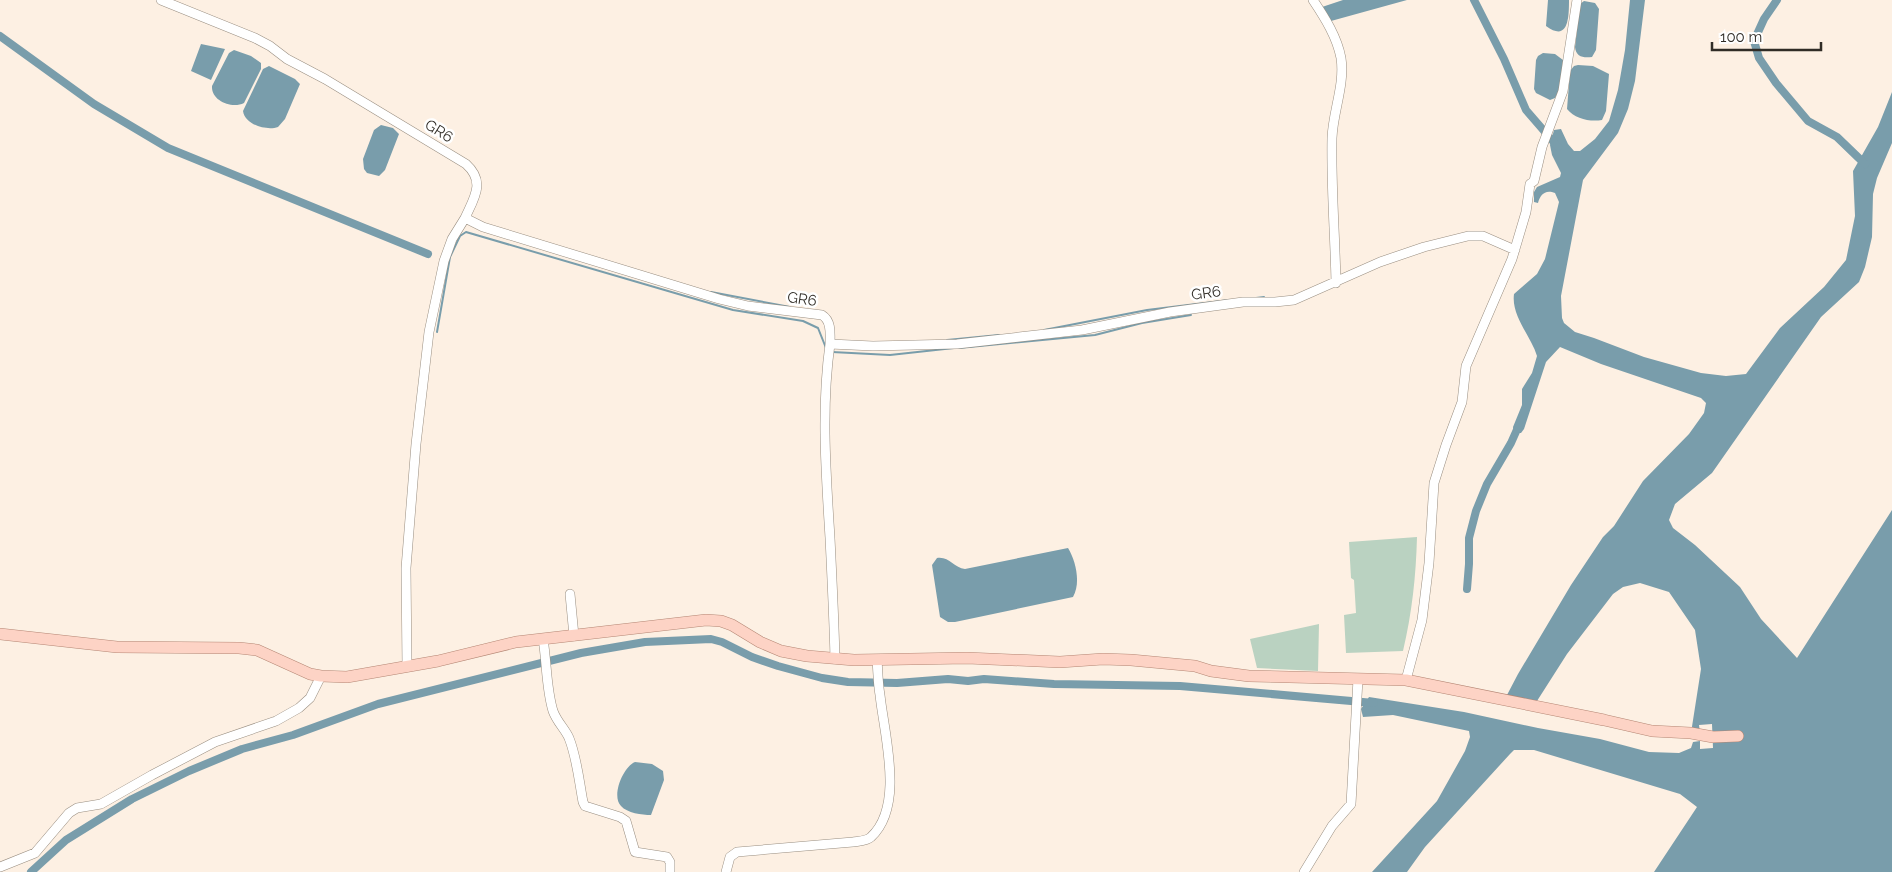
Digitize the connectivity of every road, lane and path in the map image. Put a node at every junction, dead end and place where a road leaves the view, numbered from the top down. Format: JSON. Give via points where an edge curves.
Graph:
{"nodes":[{"id":1,"x":161,"y":0,"type":"edge"},
{"id":2,"x":1313,"y":0,"type":"edge"},
{"id":3,"x":1577,"y":0,"type":"edge"},
{"id":4,"x":464,"y":218,"type":"junction"},
{"id":5,"x":1515,"y":250,"type":"junction"},
{"id":6,"x":1336,"y":283,"type":"junction"},
{"id":7,"x":830,"y":344,"type":"junction"},
{"id":8,"x":570,"y":594,"type":"dead end"},
{"id":9,"x":0,"y":634,"type":"edge"},
{"id":10,"x":574,"y":636,"type":"junction"},
{"id":11,"x":542,"y":639,"type":"junction"},
{"id":12,"x":835,"y":659,"type":"junction"},
{"id":13,"x":877,"y":663,"type":"junction"},
{"id":14,"x":407,"y":667,"type":"junction"},
{"id":15,"x":321,"y":676,"type":"junction"},
{"id":16,"x":1406,"y":680,"type":"junction"},
{"id":17,"x":1358,"y":683,"type":"junction"},
{"id":18,"x":1738,"y":736,"type":"dead end"},
{"id":19,"x":0,"y":867,"type":"edge"},
{"id":20,"x":670,"y":872,"type":"edge"},
{"id":21,"x":726,"y":872,"type":"edge"},
{"id":22,"x":1304,"y":872,"type":"edge"}],
"edges":[{"from":1,"to":4,"type":"street","name":"GR6","via":[[270,46],[466,164],[476,176],[477,183]]},
{"from":2,"to":6,"type":"street","via":[[1338,44],[1341,64],[1332,136]]},
{"from":3,"to":5,"type":"street","via":[[1564,83],[1537,173],[1529,189]]},
{"from":4,"to":7,"type":"street","name":"GR6","via":[[483,227],[719,299],[822,315],[829,323]]},
{"from":4,"to":14,"type":"street","via":[[444,261],[429,332],[406,568]]},
{"from":5,"to":6,"type":"street","name":"GR6","via":[[1483,236],[1468,236],[1380,262]]},
{"from":5,"to":16,"type":"street","via":[[1466,366],[1462,402],[1434,483],[1422,620]]},
{"from":6,"to":7,"type":"street","name":"GR6","via":[[1294,300],[1243,302],[1170,312],[1082,330],[957,344]]},
{"from":7,"to":12,"type":"street","via":[[824,409]]},
{"from":8,"to":10,"type":"street"},
{"from":9,"to":15,"type":"main road","via":[[117,646],[257,650]]},
{"from":10,"to":11,"type":"main road"},
{"from":10,"to":12,"type":"main road","via":[[713,620],[732,625],[781,650]]},
{"from":11,"to":14,"type":"main road"},
{"from":11,"to":20,"type":"street","via":[[553,711],[574,751],[583,802],[588,807],[626,821],[635,852],[667,857]]},
{"from":12,"to":13,"type":"main road"},
{"from":13,"to":17,"type":"main road","via":[[967,658],[1060,662],[1131,660],[1194,666],[1249,676]]},
{"from":13,"to":21,"type":"street","via":[[889,753],[890,793],[884,816],[870,839],[736,852],[730,857]]},
{"from":14,"to":15,"type":"main road","via":[[347,677]]},
{"from":15,"to":19,"type":"street","via":[[310,698],[299,708],[276,721],[215,742],[101,804],[77,808],[35,853]]},
{"from":16,"to":17,"type":"main road"},
{"from":16,"to":18,"type":"main road","via":[[1652,731]]},
{"from":17,"to":22,"type":"street","via":[[1351,804],[1332,826]]}]}
